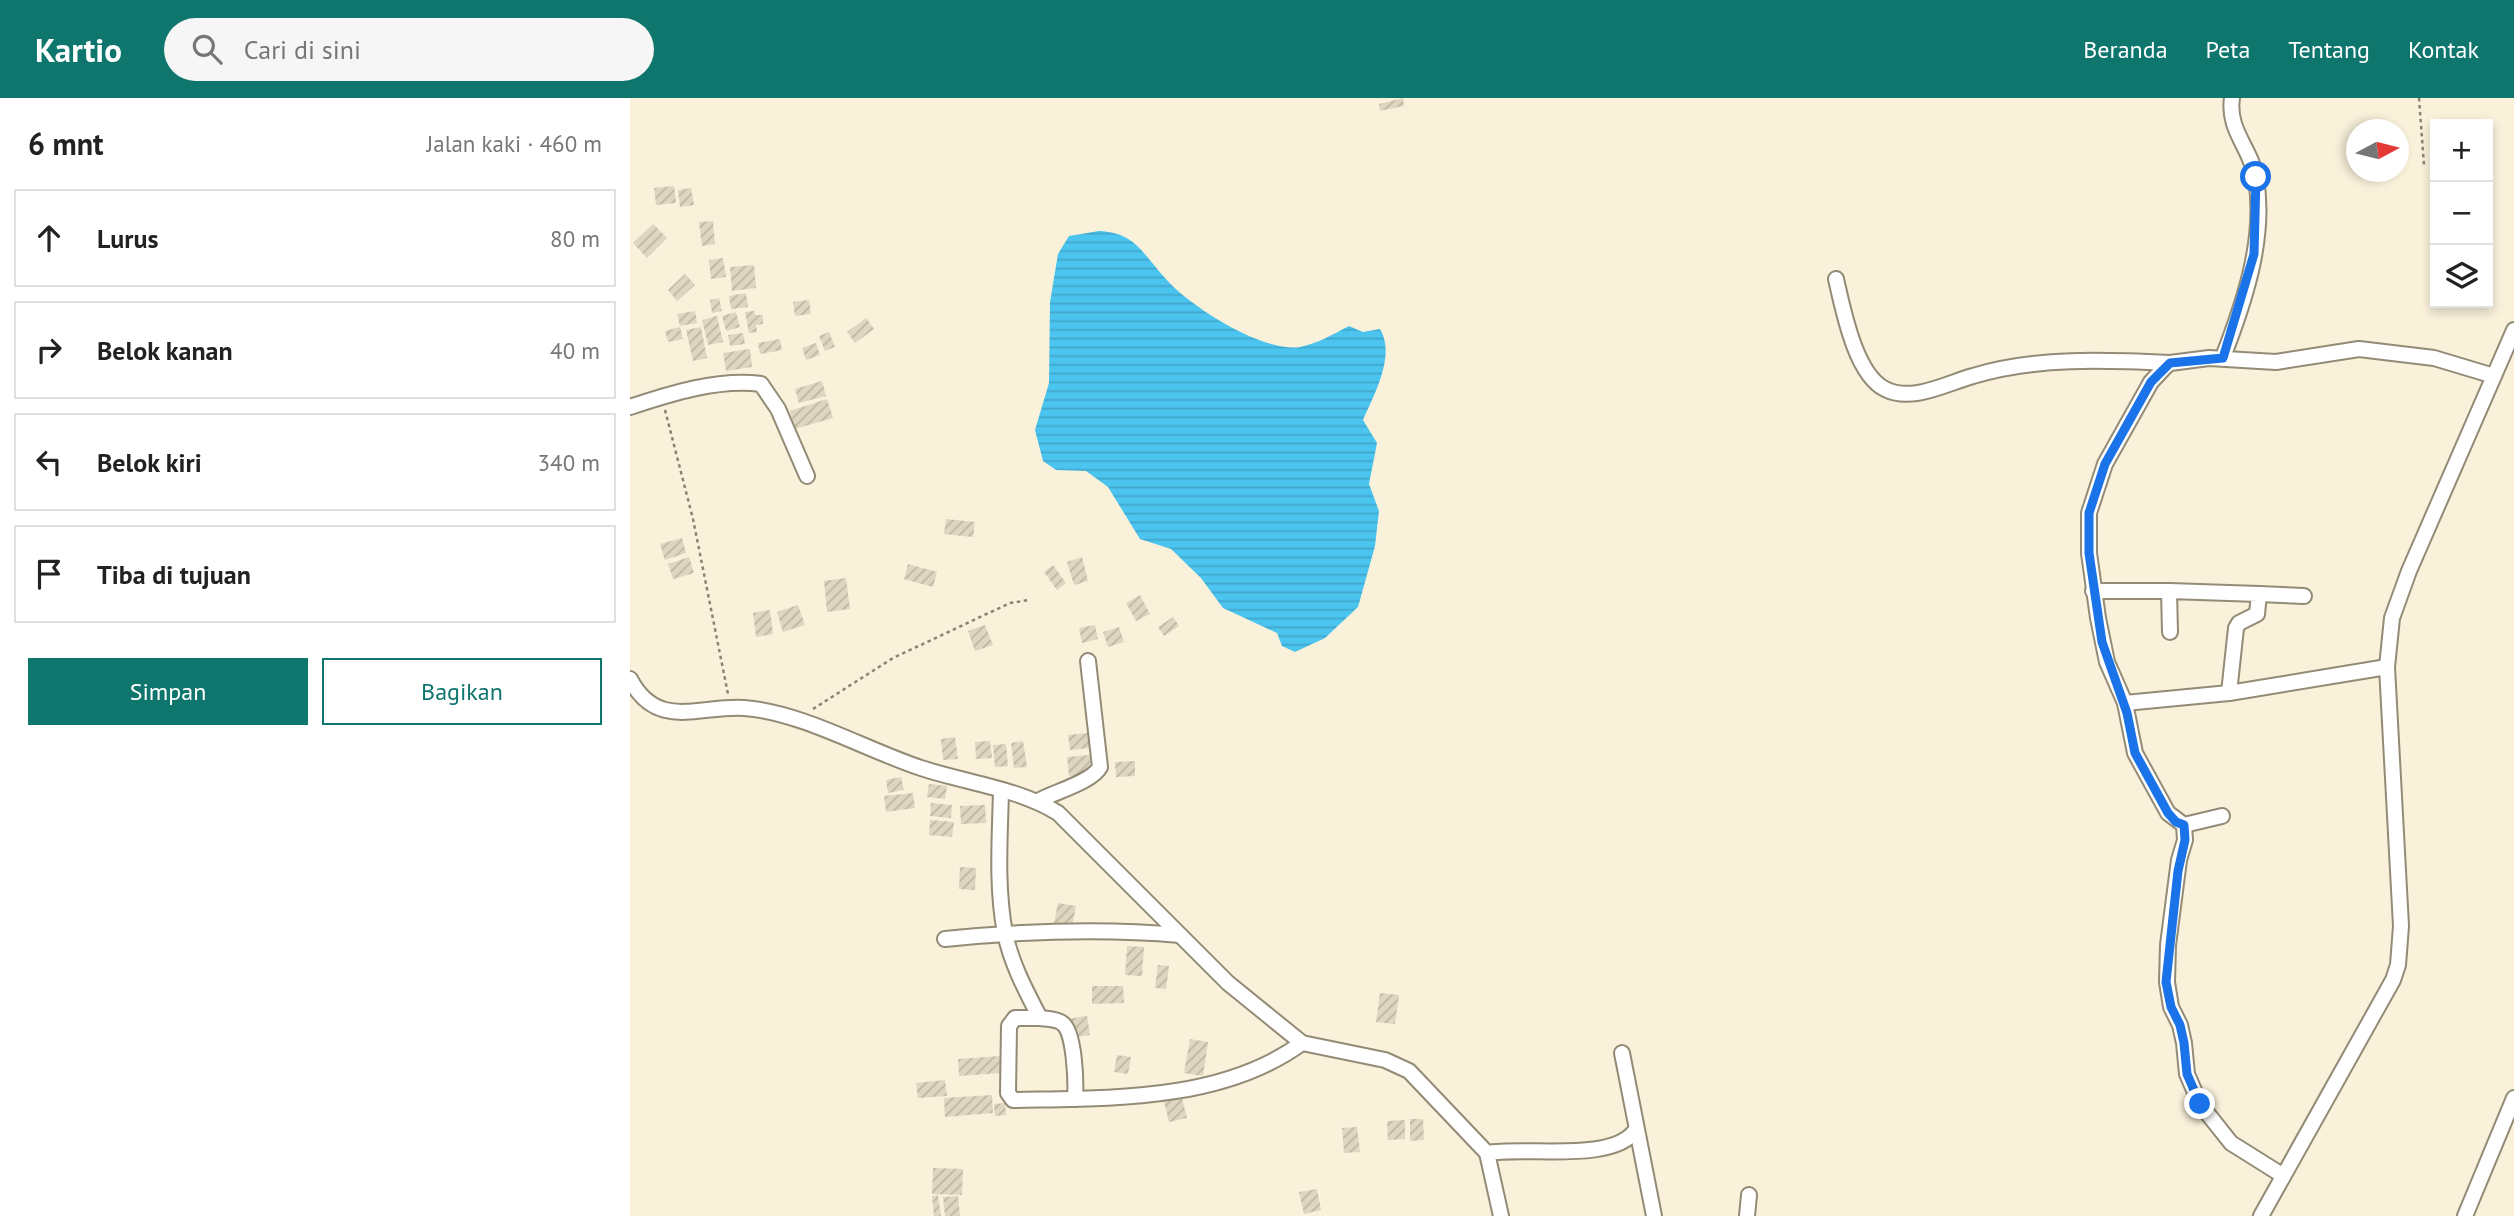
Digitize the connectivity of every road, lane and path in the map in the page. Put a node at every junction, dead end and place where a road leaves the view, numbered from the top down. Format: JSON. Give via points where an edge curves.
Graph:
{"nodes":[{"id":1,"x":2232,"y":98,"type":"edge"},
{"id":2,"x":2419,"y":98,"type":"edge"},
{"id":3,"x":2424,"y":165,"type":"dead end"},
{"id":4,"x":1836,"y":279,"type":"dead end"},
{"id":5,"x":2514,"y":330,"type":"edge"},
{"id":6,"x":2223,"y":358,"type":"junction"},
{"id":7,"x":2170,"y":363,"type":"junction"},
{"id":8,"x":2494,"y":376,"type":"junction"},
{"id":9,"x":661,"y":397,"type":"junction"},
{"id":10,"x":630,"y":407,"type":"edge"},
{"id":11,"x":807,"y":475,"type":"dead end"},
{"id":12,"x":2093,"y":591,"type":"junction"},
{"id":13,"x":2169,"y":591,"type":"junction"},
{"id":14,"x":2259,"y":594,"type":"junction"},
{"id":15,"x":2304,"y":596,"type":"dead end"},
{"id":16,"x":1029,"y":600,"type":"dead end"},
{"id":17,"x":2170,"y":632,"type":"dead end"},
{"id":18,"x":1088,"y":661,"type":"dead end"},
{"id":19,"x":2387,"y":667,"type":"junction"},
{"id":20,"x":630,"y":679,"type":"edge"},
{"id":21,"x":2229,"y":693,"type":"junction"},
{"id":22,"x":2124,"y":703,"type":"junction"},
{"id":23,"x":731,"y":708,"type":"junction"},
{"id":24,"x":796,"y":721,"type":"junction"},
{"id":25,"x":1001,"y":790,"type":"junction"},
{"id":26,"x":1038,"y":801,"type":"junction"},
{"id":27,"x":2222,"y":816,"type":"dead end"},
{"id":28,"x":2184,"y":825,"type":"junction"},
{"id":29,"x":1005,"y":933,"type":"junction"},
{"id":30,"x":1180,"y":935,"type":"junction"},
{"id":31,"x":945,"y":939,"type":"dead end"},
{"id":32,"x":1040,"y":1018,"type":"junction"},
{"id":33,"x":1302,"y":1043,"type":"junction"},
{"id":34,"x":1622,"y":1053,"type":"dead end"},
{"id":35,"x":2514,"y":1097,"type":"edge"},
{"id":36,"x":1075,"y":1099,"type":"junction"},
{"id":37,"x":1635,"y":1131,"type":"junction"},
{"id":38,"x":1487,"y":1153,"type":"junction"},
{"id":39,"x":2282,"y":1175,"type":"junction"},
{"id":40,"x":1749,"y":1195,"type":"dead end"},
{"id":41,"x":1502,"y":1216,"type":"edge"},
{"id":42,"x":1654,"y":1216,"type":"edge"},
{"id":43,"x":1747,"y":1216,"type":"edge"},
{"id":44,"x":2261,"y":1216,"type":"edge"},
{"id":45,"x":2465,"y":1216,"type":"edge"}],
"edges":[{"from":1,"to":6,"type":"street","via":[[2233,126],[2256,177],[2257,198],[2254,254]]},
{"from":2,"to":3,"type":"path"},
{"from":4,"to":7,"type":"street","via":[[1859,355],[1873,379],[1887,391],[1923,392],[2014,365]]},
{"from":5,"to":8,"type":"street"},
{"from":6,"to":7,"type":"street"},
{"from":6,"to":8,"type":"street","via":[[2263,363],[2375,349],[2434,358]]},
{"from":7,"to":12,"type":"street","via":[[2151,382],[2092,497],[2088,530]]},
{"from":8,"to":19,"type":"street","via":[[2400,594],[2387,644]]},
{"from":9,"to":10,"type":"street"},
{"from":9,"to":11,"type":"street","via":[[738,383],[761,384],[770,393]]},
{"from":9,"to":23,"type":"path"},
{"from":12,"to":13,"type":"street"},
{"from":12,"to":22,"type":"street","via":[[2107,662]]},
{"from":13,"to":14,"type":"street"},
{"from":13,"to":17,"type":"street"},
{"from":14,"to":15,"type":"street"},
{"from":14,"to":21,"type":"street","via":[[2257,614],[2236,628]]},
{"from":16,"to":24,"type":"path","via":[[998,608],[893,658]]},
{"from":18,"to":26,"type":"street","via":[[1100,767],[1088,779]]},
{"from":19,"to":21,"type":"street"},
{"from":19,"to":39,"type":"street","via":[[2400,891],[2398,965]]},
{"from":20,"to":23,"type":"street","via":[[653,707],[684,712]]},
{"from":21,"to":22,"type":"street"},
{"from":22,"to":28,"type":"street","via":[[2135,753],[2168,813]]},
{"from":23,"to":24,"type":"street"},
{"from":24,"to":25,"type":"street","via":[[922,768]]},
{"from":25,"to":26,"type":"street"},
{"from":25,"to":29,"type":"street"},
{"from":26,"to":30,"type":"street","via":[[1082,833]]},
{"from":27,"to":28,"type":"street"},
{"from":28,"to":39,"type":"street","via":[[2166,982],[2182,1034],[2187,1074],[2200,1104],[2231,1143]]},
{"from":29,"to":30,"type":"street","via":[[1055,929]]},
{"from":29,"to":31,"type":"street"},
{"from":29,"to":32,"type":"street","via":[[1020,981]]},
{"from":30,"to":33,"type":"street","via":[[1256,1008]]},
{"from":32,"to":36,"type":"street","via":[[1059,1021],[1067,1029]]},
{"from":32,"to":36,"type":"street","via":[[1011,1020],[1007,1033],[1010,1098]]},
{"from":33,"to":36,"type":"street","via":[[1252,1073],[1168,1090]]},
{"from":33,"to":38,"type":"street","via":[[1399,1065]]},
{"from":34,"to":37,"type":"street"},
{"from":35,"to":45,"type":"street"},
{"from":37,"to":38,"type":"street","via":[[1624,1143],[1605,1149]]},
{"from":37,"to":42,"type":"street"},
{"from":38,"to":41,"type":"street"},
{"from":39,"to":44,"type":"street"},
{"from":40,"to":43,"type":"street"}]}
